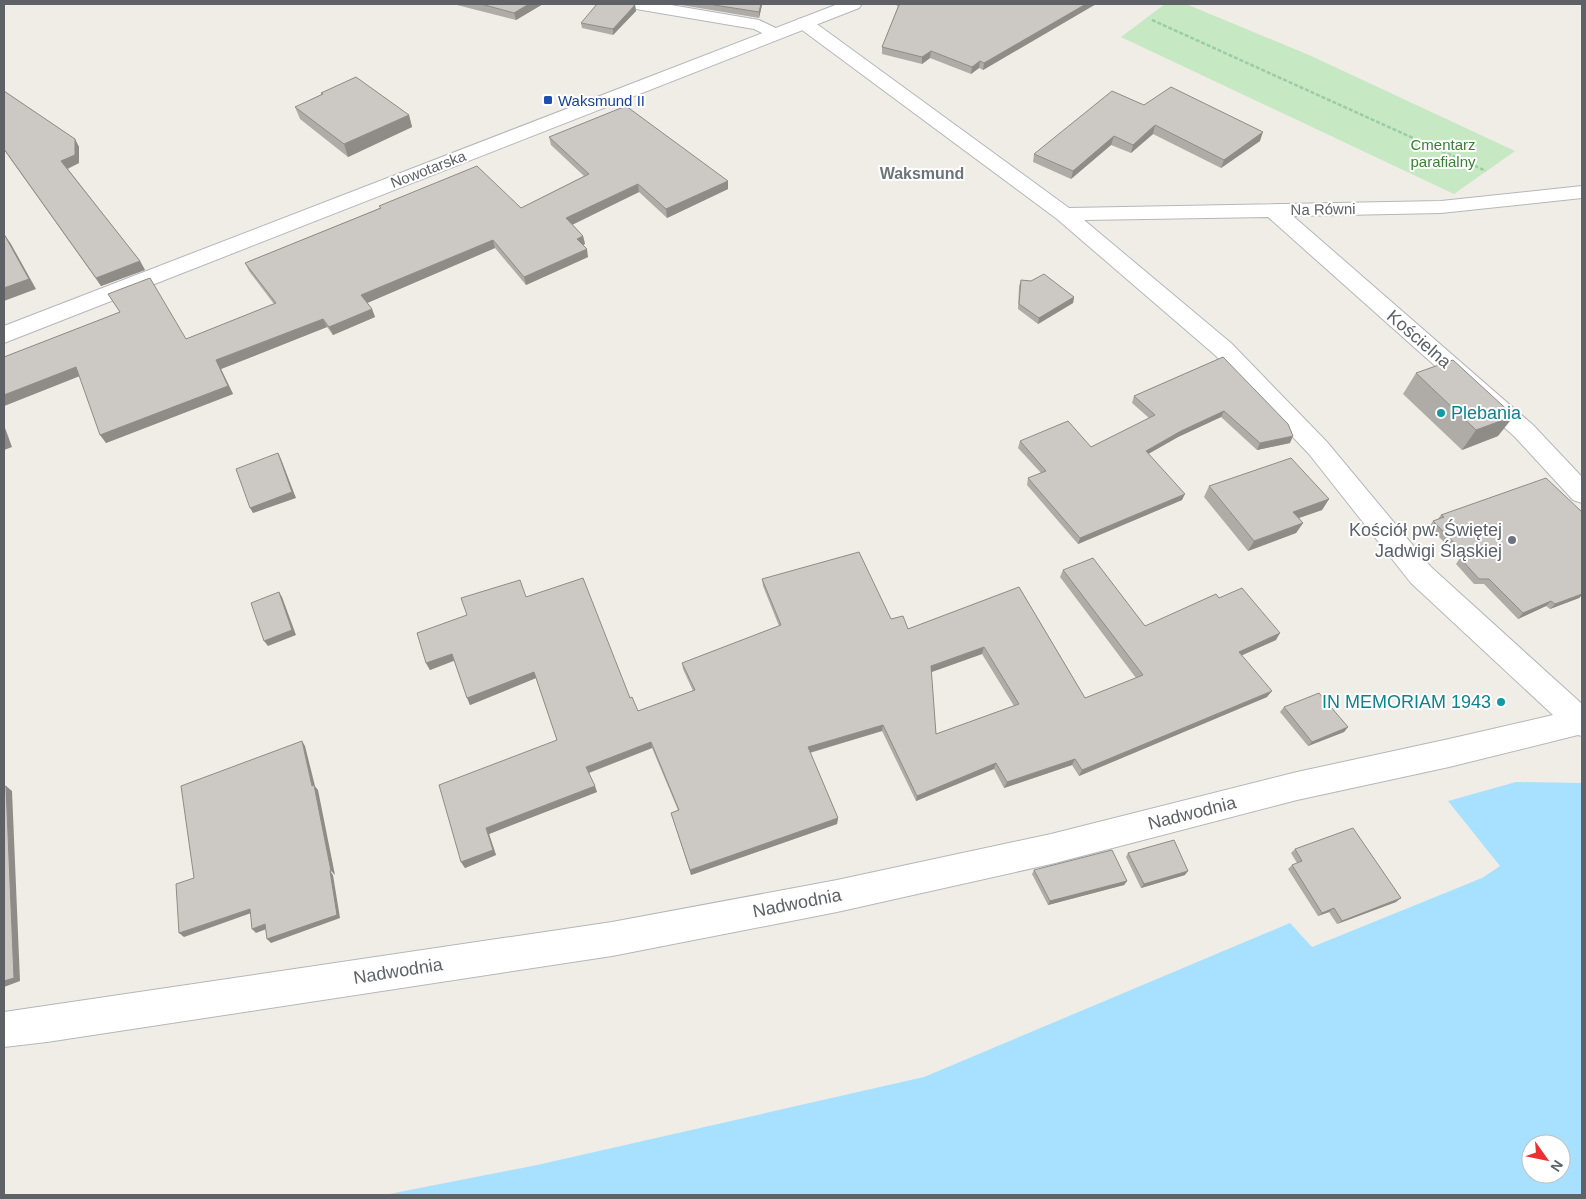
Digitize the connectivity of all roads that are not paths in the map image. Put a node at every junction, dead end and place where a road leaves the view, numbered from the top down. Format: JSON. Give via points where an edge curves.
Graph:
{"nodes":[{"id":1,"x":636,"y":4,"type":"edge"},
{"id":2,"x":853,"y":4,"type":"edge"},
{"id":3,"x":804,"y":23,"type":"junction"},
{"id":4,"x":774,"y":34,"type":"junction"},
{"id":5,"x":1582,"y":192,"type":"edge"},
{"id":6,"x":1273,"y":210,"type":"junction"},
{"id":7,"x":1064,"y":214,"type":"junction"},
{"id":8,"x":4,"y":335,"type":"edge"},
{"id":9,"x":1582,"y":492,"type":"edge"},
{"id":10,"x":1581,"y":722,"type":"edge"},
{"id":11,"x":4,"y":1030,"type":"edge"}],
"edges":[{"from":1,"to":4,"type":"street","via":[[759,25]]},
{"from":2,"to":3,"type":"street","name":"Nowotarska"},
{"from":3,"to":4,"type":"street","name":"Nowotarska"},
{"from":3,"to":7,"type":"street"},
{"from":4,"to":8,"type":"street","name":"Nowotarska"},
{"from":5,"to":6,"type":"street","name":"Na Równi","via":[[1441,207]]},
{"from":6,"to":7,"type":"street","name":"Na Równi"},
{"from":6,"to":9,"type":"street","name":"Kościelna","via":[[1524,431]]},
{"from":7,"to":10,"type":"street","via":[[1224,349],[1318,448],[1421,575]]},
{"from":10,"to":11,"type":"street","name":"Nadwodnia","via":[[837,896],[612,939]]}]}
